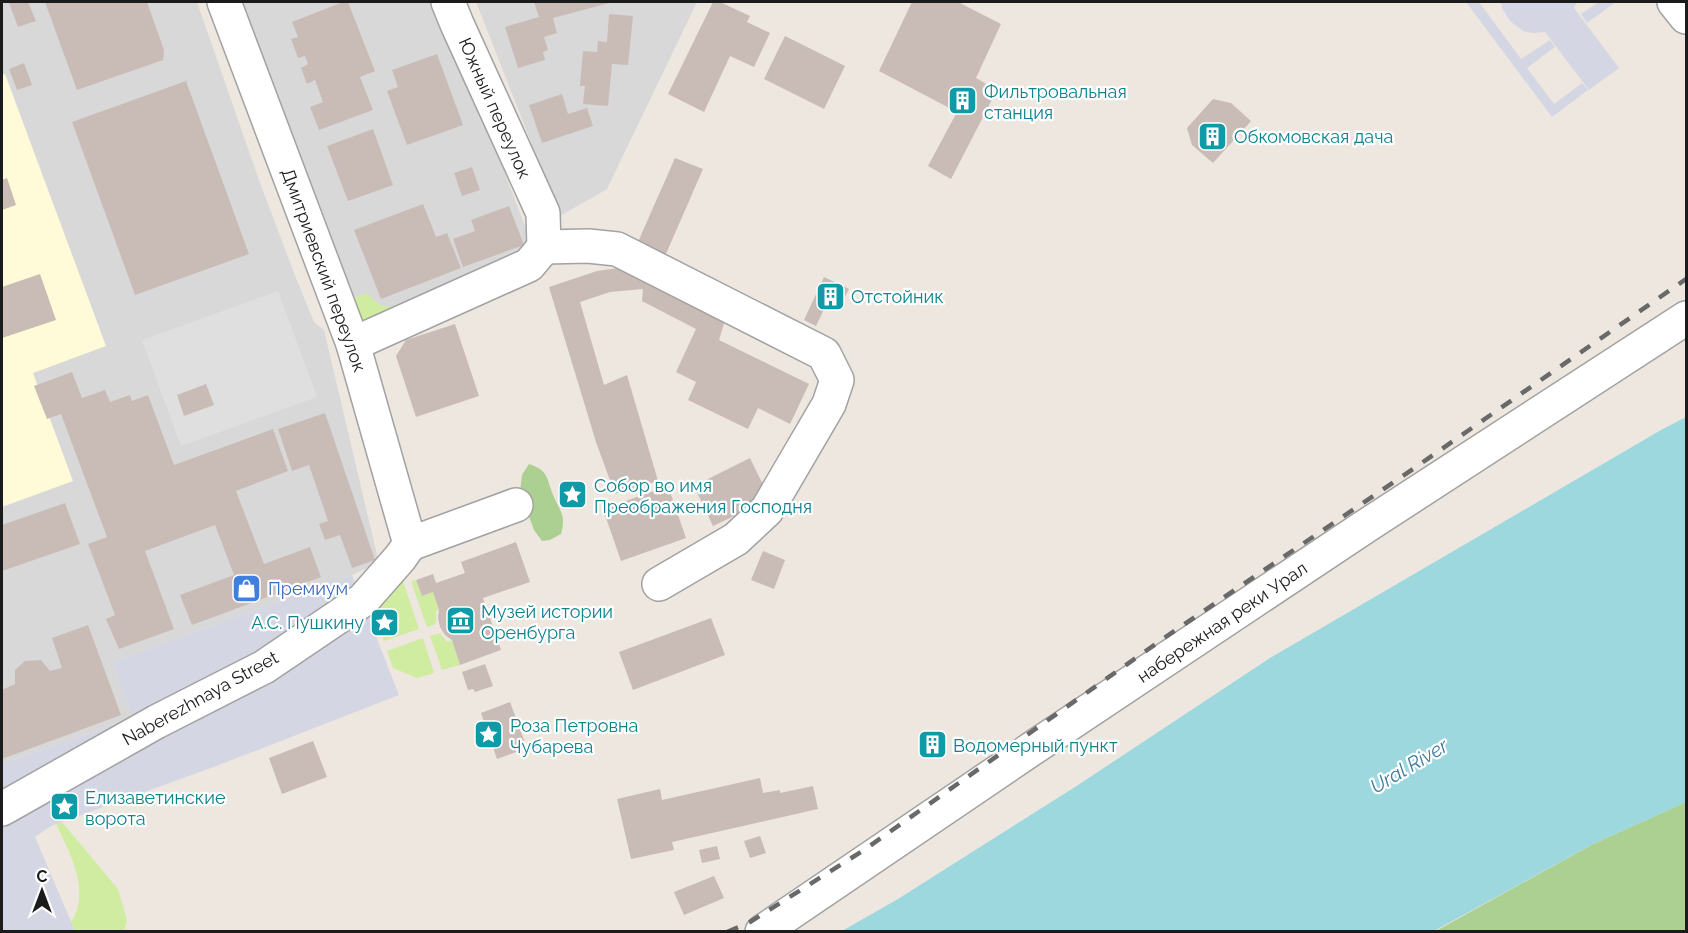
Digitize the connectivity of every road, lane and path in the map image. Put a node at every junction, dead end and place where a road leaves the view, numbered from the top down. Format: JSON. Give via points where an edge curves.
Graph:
{"nodes":[{"id":1,"x":224,"y":2,"type":"edge"},
{"id":2,"x":448,"y":2,"type":"edge"},
{"id":3,"x":1674,"y":2,"type":"edge"},
{"id":4,"x":1686,"y":17,"type":"edge"},
{"id":5,"x":544,"y":247,"type":"junction"},
{"id":6,"x":1686,"y":318,"type":"edge"},
{"id":7,"x":353,"y":344,"type":"junction"},
{"id":8,"x":516,"y":505,"type":"dead end"},
{"id":9,"x":410,"y":544,"type":"junction"},
{"id":10,"x":659,"y":584,"type":"dead end"},
{"id":11,"x":2,"y":809,"type":"edge"},
{"id":12,"x":762,"y":932,"type":"edge"}],
"edges":[{"from":1,"to":7,"type":"street","name":"Дмитриевский переулок"},
{"from":2,"to":5,"type":"street","name":"Южный переулок","via":[[543,213]]},
{"from":3,"to":4,"type":"street"},
{"from":5,"to":7,"type":"street","via":[[529,265]]},
{"from":5,"to":10,"type":"street","via":[[617,249],[824,354],[837,380],[830,404],[767,510],[736,539]]},
{"from":6,"to":12,"type":"street","name":"набережная реки Урал","via":[[1356,532]]},
{"from":7,"to":9,"type":"street","name":"Дмитриевский переулок"},
{"from":8,"to":9,"type":"street"},
{"from":9,"to":11,"type":"street","name":"Naberezhnaya Street","via":[[363,600],[264,667],[156,722]]}]}
